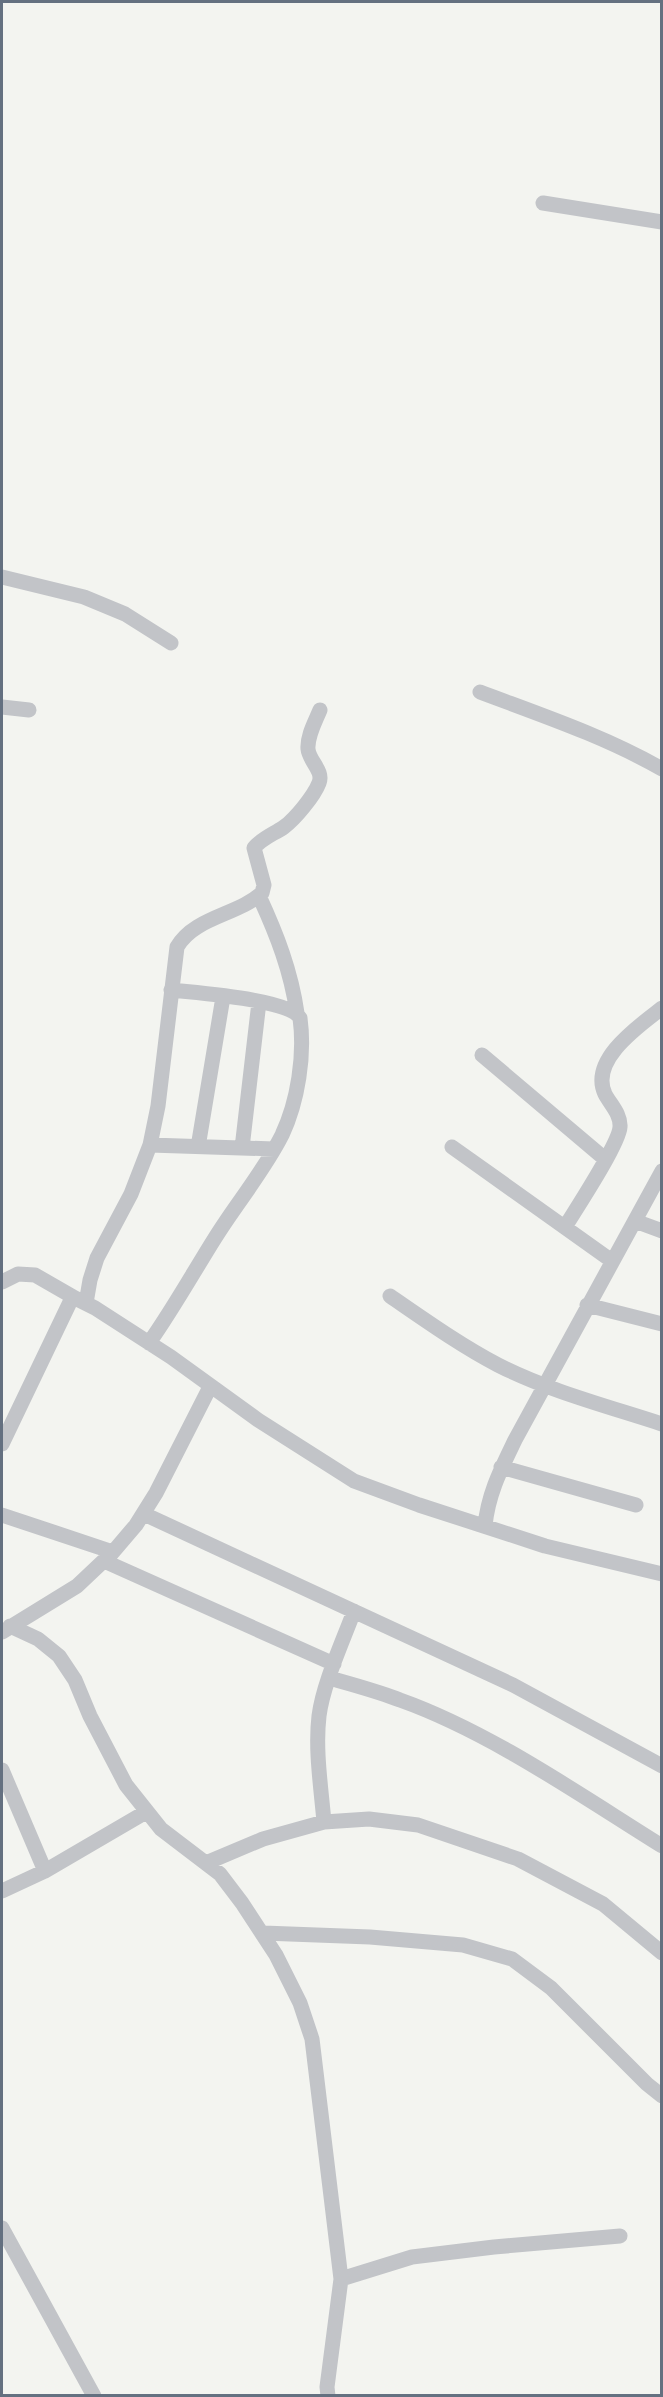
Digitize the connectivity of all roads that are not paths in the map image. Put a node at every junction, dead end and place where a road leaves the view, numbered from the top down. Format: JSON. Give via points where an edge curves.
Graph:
{"nodes":[{"id":1,"x":543,"y":203,"type":"dead end"},
{"id":2,"x":662,"y":222,"type":"edge"},
{"id":3,"x":2,"y":576,"type":"edge"},
{"id":4,"x":171,"y":643,"type":"dead end"},
{"id":5,"x":480,"y":692,"type":"dead end"},
{"id":6,"x":2,"y":706,"type":"edge"},
{"id":7,"x":29,"y":710,"type":"dead end"},
{"id":8,"x":320,"y":710,"type":"dead end"},
{"id":9,"x":662,"y":769,"type":"edge"},
{"id":10,"x":259,"y":896,"type":"junction"},
{"id":11,"x":171,"y":990,"type":"junction"},
{"id":12,"x":223,"y":997,"type":"junction"},
{"id":13,"x":259,"y":1002,"type":"junction"},
{"id":14,"x":662,"y":1008,"type":"edge"},
{"id":15,"x":297,"y":1013,"type":"junction"},
{"id":16,"x":482,"y":1054,"type":"dead end"},
{"id":17,"x":150,"y":1145,"type":"junction"},
{"id":18,"x":198,"y":1147,"type":"junction"},
{"id":19,"x":452,"y":1147,"type":"dead end"},
{"id":20,"x":242,"y":1148,"type":"junction"},
{"id":21,"x":274,"y":1149,"type":"junction"},
{"id":22,"x":605,"y":1159,"type":"junction"},
{"id":23,"x":662,"y":1171,"type":"edge"},
{"id":24,"x":635,"y":1221,"type":"junction"},
{"id":25,"x":565,"y":1227,"type":"junction"},
{"id":26,"x":662,"y":1231,"type":"edge"},
{"id":27,"x":612,"y":1261,"type":"junction"},
{"id":28,"x":2,"y":1282,"type":"edge"},
{"id":29,"x":390,"y":1296,"type":"dead end"},
{"id":30,"x":80,"y":1300,"type":"junction"},
{"id":31,"x":587,"y":1305,"type":"junction"},
{"id":32,"x":662,"y":1324,"type":"edge"},
{"id":33,"x":150,"y":1343,"type":"junction"},
{"id":34,"x":545,"y":1385,"type":"junction"},
{"id":35,"x":210,"y":1387,"type":"junction"},
{"id":36,"x":662,"y":1424,"type":"edge"},
{"id":37,"x":2,"y":1444,"type":"edge"},
{"id":38,"x":501,"y":1467,"type":"junction"},
{"id":39,"x":636,"y":1505,"type":"dead end"},
{"id":40,"x":144,"y":1514,"type":"junction"},
{"id":41,"x":2,"y":1515,"type":"edge"},
{"id":42,"x":485,"y":1526,"type":"junction"},
{"id":43,"x":109,"y":1557,"type":"junction"},
{"id":44,"x":662,"y":1574,"type":"edge"},
{"id":45,"x":354,"y":1611,"type":"junction"},
{"id":46,"x":6,"y":1629,"type":"edge"},
{"id":47,"x":332,"y":1671,"type":"junction"},
{"id":48,"x":662,"y":1766,"type":"edge"},
{"id":49,"x":2,"y":1770,"type":"edge"},
{"id":50,"x":146,"y":1812,"type":"junction"},
{"id":51,"x":324,"y":1822,"type":"junction"},
{"id":52,"x":662,"y":1846,"type":"edge"},
{"id":53,"x":206,"y":1863,"type":"junction"},
{"id":54,"x":45,"y":1871,"type":"junction"},
{"id":55,"x":2,"y":1891,"type":"edge"},
{"id":56,"x":263,"y":1933,"type":"junction"},
{"id":57,"x":662,"y":1953,"type":"edge"},
{"id":58,"x":662,"y":2096,"type":"edge"},
{"id":59,"x":2,"y":2228,"type":"edge"},
{"id":60,"x":620,"y":2236,"type":"dead end"},
{"id":61,"x":341,"y":2279,"type":"junction"},
{"id":62,"x":94,"y":2396,"type":"edge"},
{"id":63,"x":328,"y":2396,"type":"edge"}],
"edges":[{"from":1,"to":2,"type":"street"},
{"from":3,"to":4,"type":"street","via":[[84,597],[125,614]]},
{"from":5,"to":9,"type":"street","via":[[583,731]]},
{"from":6,"to":7,"type":"street"},
{"from":8,"to":10,"type":"street","via":[[308,747],[320,781],[301,810],[254,848],[264,885]]},
{"from":10,"to":11,"type":"street","via":[[180,940],[174,956]]},
{"from":10,"to":15,"type":"street","via":[[282,948]]},
{"from":11,"to":12,"type":"street"},
{"from":11,"to":17,"type":"street"},
{"from":12,"to":13,"type":"street"},
{"from":12,"to":18,"type":"street"},
{"from":13,"to":15,"type":"street"},
{"from":13,"to":20,"type":"street"},
{"from":14,"to":22,"type":"street","via":[[622,1041],[603,1071],[601,1082],[621,1127]]},
{"from":15,"to":21,"type":"street","via":[[301,1026],[300,1063],[293,1102]]},
{"from":16,"to":22,"type":"street"},
{"from":17,"to":18,"type":"street"},
{"from":17,"to":30,"type":"street"},
{"from":18,"to":20,"type":"street"},
{"from":19,"to":25,"type":"street"},
{"from":20,"to":21,"type":"street"},
{"from":21,"to":33,"type":"street"},
{"from":22,"to":25,"type":"street"},
{"from":23,"to":24,"type":"street"},
{"from":24,"to":26,"type":"street"},
{"from":24,"to":27,"type":"street"},
{"from":25,"to":27,"type":"street"},
{"from":27,"to":31,"type":"street"},
{"from":28,"to":30,"type":"street","via":[[18,1274],[35,1275]]},
{"from":29,"to":34,"type":"street","via":[[450,1337]]},
{"from":30,"to":33,"type":"street"},
{"from":30,"to":37,"type":"street","via":[[71,1300],[66,1309]]},
{"from":31,"to":32,"type":"street"},
{"from":31,"to":34,"type":"street"},
{"from":33,"to":35,"type":"street"},
{"from":34,"to":36,"type":"street"},
{"from":34,"to":38,"type":"street"},
{"from":35,"to":40,"type":"street"},
{"from":35,"to":42,"type":"street","via":[[354,1481]]},
{"from":38,"to":39,"type":"street"},
{"from":38,"to":42,"type":"street","via":[[487,1505]]},
{"from":40,"to":43,"type":"street"},
{"from":40,"to":45,"type":"street"},
{"from":41,"to":43,"type":"street"},
{"from":42,"to":44,"type":"street","via":[[545,1546]]},
{"from":43,"to":46,"type":"street","via":[[76,1586]]},
{"from":43,"to":47,"type":"street"},
{"from":45,"to":47,"type":"street"},
{"from":45,"to":48,"type":"street","via":[[513,1685]]},
{"from":46,"to":50,"type":"street","via":[[38,1640],[59,1656],[75,1680],[126,1785]]},
{"from":47,"to":51,"type":"street","via":[[319,1715]]},
{"from":47,"to":52,"type":"street","via":[[458,1725]]},
{"from":49,"to":54,"type":"street"},
{"from":50,"to":53,"type":"street","via":[[161,1829]]},
{"from":50,"to":54,"type":"street"},
{"from":51,"to":53,"type":"street","via":[[263,1839]]},
{"from":51,"to":57,"type":"street","via":[[369,1819],[418,1825],[519,1859],[603,1904]]},
{"from":53,"to":56,"type":"street","via":[[220,1874]]},
{"from":54,"to":55,"type":"street"},
{"from":56,"to":58,"type":"street","via":[[463,1945],[512,1959],[551,1988]]},
{"from":56,"to":61,"type":"street","via":[[300,2003],[312,2039]]},
{"from":59,"to":62,"type":"street"},
{"from":60,"to":61,"type":"street","via":[[411,2257]]},
{"from":61,"to":63,"type":"street"}]}
